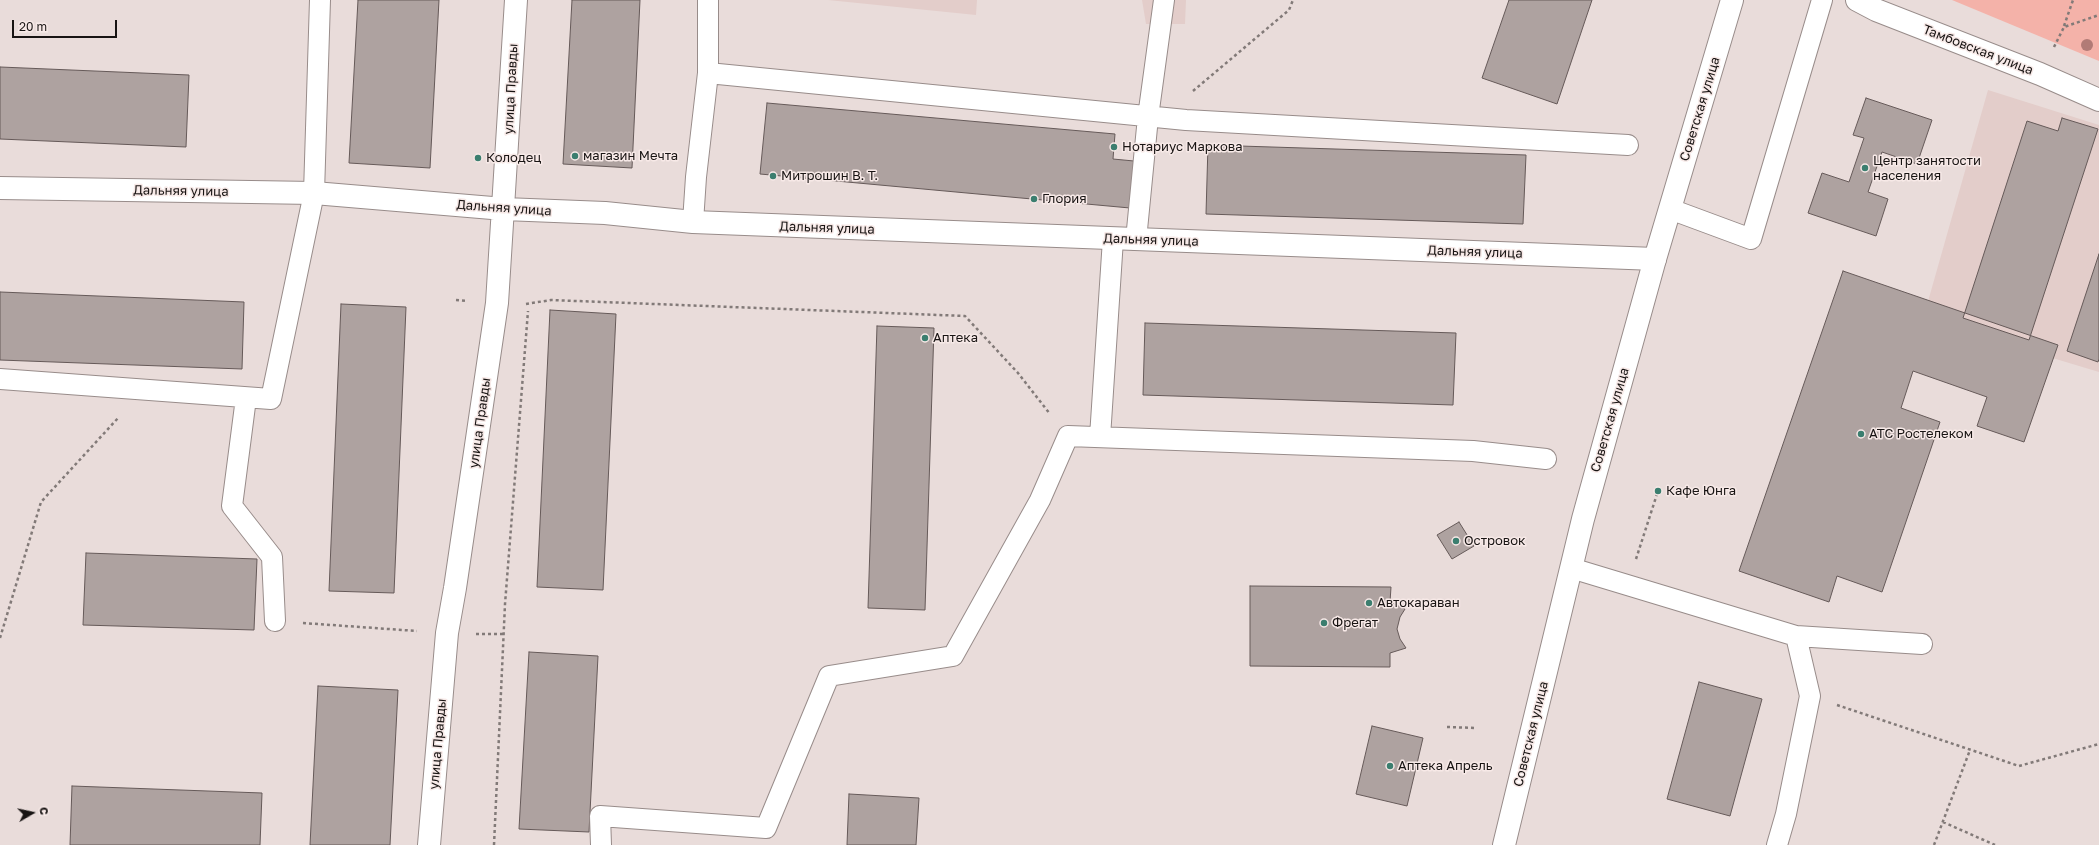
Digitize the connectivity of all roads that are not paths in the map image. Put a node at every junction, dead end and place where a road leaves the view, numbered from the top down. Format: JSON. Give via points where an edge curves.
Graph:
{"nodes":[{"id":1,"x":320,"y":0,"type":"edge"},
{"id":2,"x":516,"y":0,"type":"edge"},
{"id":3,"x":708,"y":0,"type":"edge"},
{"id":4,"x":1164,"y":0,"type":"edge"},
{"id":5,"x":1732,"y":0,"type":"edge"},
{"id":6,"x":1822,"y":0,"type":"edge"},
{"id":7,"x":1856,"y":0,"type":"edge"},
{"id":8,"x":708,"y":73,"type":"junction"},
{"id":9,"x":2099,"y":100,"type":"edge"},
{"id":10,"x":1148,"y":116,"type":"junction"},
{"id":11,"x":1628,"y":145,"type":"dead end"},
{"id":12,"x":0,"y":188,"type":"edge"},
{"id":13,"x":314,"y":193,"type":"junction"},
{"id":14,"x":504,"y":209,"type":"junction"},
{"id":15,"x":1670,"y":209,"type":"junction"},
{"id":16,"x":693,"y":222,"type":"junction"},
{"id":17,"x":1113,"y":239,"type":"junction"},
{"id":18,"x":1136,"y":240,"type":"junction"},
{"id":19,"x":1655,"y":259,"type":"junction"},
{"id":20,"x":0,"y":379,"type":"edge"},
{"id":21,"x":246,"y":398,"type":"junction"},
{"id":22,"x":1100,"y":437,"type":"junction"},
{"id":23,"x":1546,"y":459,"type":"dead end"},
{"id":24,"x":1571,"y":568,"type":"junction"},
{"id":25,"x":275,"y":621,"type":"road end"},
{"id":26,"x":1796,"y":636,"type":"junction"},
{"id":27,"x":1922,"y":644,"type":"dead end"},
{"id":28,"x":429,"y":845,"type":"edge"},
{"id":29,"x":601,"y":845,"type":"edge"},
{"id":30,"x":1504,"y":845,"type":"edge"},
{"id":31,"x":1777,"y":845,"type":"edge"}],
"edges":[{"from":1,"to":13,"type":"lane"},
{"from":2,"to":14,"type":"street","name":"улица Правды"},
{"from":3,"to":8,"type":"lane"},
{"from":4,"to":10,"type":"lane"},
{"from":5,"to":15,"type":"street","name":"Советская улица"},
{"from":6,"to":15,"type":"lane","via":[[1751,239]]},
{"from":7,"to":9,"type":"street","name":"Тамбовская улица"},
{"from":8,"to":10,"type":"lane"},
{"from":8,"to":16,"type":"lane"},
{"from":10,"to":11,"type":"lane"},
{"from":10,"to":18,"type":"lane"},
{"from":12,"to":13,"type":"street","name":"Дальняя улица"},
{"from":13,"to":14,"type":"street","name":"Дальняя улица"},
{"from":13,"to":21,"type":"lane","via":[[271,399]]},
{"from":14,"to":16,"type":"street","name":"Дальняя улица","via":[[605,213]]},
{"from":14,"to":28,"type":"street","name":"улица Правды","via":[[498,303],[446,633]]},
{"from":15,"to":19,"type":"street","name":"Советская улица"},
{"from":16,"to":17,"type":"street","name":"Дальняя улица"},
{"from":17,"to":18,"type":"street","name":"Дальняя улица"},
{"from":17,"to":22,"type":"lane"},
{"from":18,"to":19,"type":"street","name":"Дальняя улица"},
{"from":19,"to":24,"type":"street","name":"Советская улица","via":[[1582,519]]},
{"from":20,"to":21,"type":"lane"},
{"from":21,"to":25,"type":"lane","via":[[232,506],[272,557]]},
{"from":22,"to":23,"type":"lane","via":[[1473,451]]},
{"from":22,"to":29,"type":"lane","via":[[1068,436],[1040,500],[953,656],[829,676],[766,828],[600,816]]},
{"from":24,"to":26,"type":"lane"},
{"from":24,"to":30,"type":"street","name":"Советская улица"},
{"from":26,"to":27,"type":"lane"},
{"from":26,"to":31,"type":"lane","via":[[1810,696],[1786,814]]}]}
